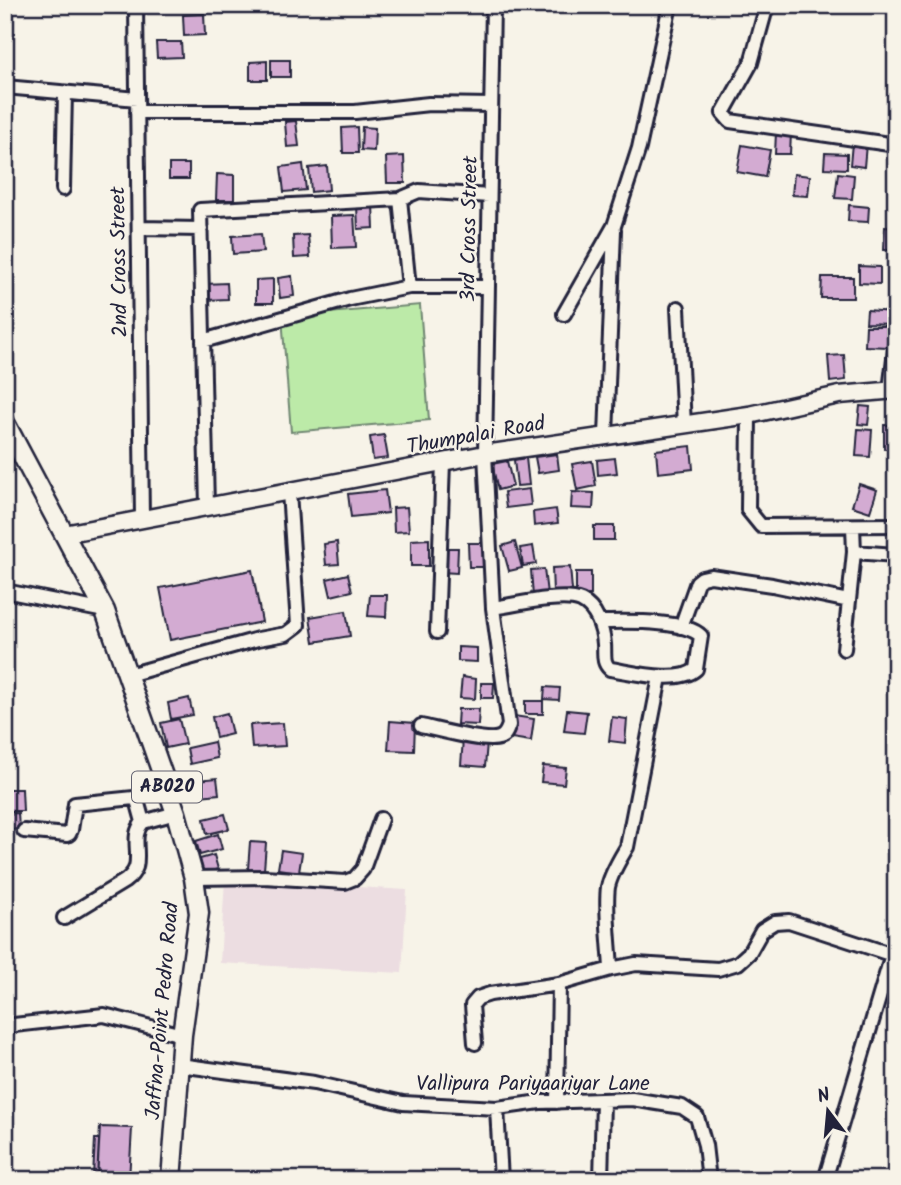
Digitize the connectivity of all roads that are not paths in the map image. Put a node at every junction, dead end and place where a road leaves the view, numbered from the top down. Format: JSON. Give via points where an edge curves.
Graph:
{"nodes":[{"id":1,"x":136,"y":5,"type":"edge"},
{"id":2,"x":492,"y":5,"type":"edge"},
{"id":3,"x":670,"y":5,"type":"edge"},
{"id":4,"x":767,"y":5,"type":"edge"},
{"id":5,"x":5,"y":87,"type":"edge"},
{"id":6,"x":65,"y":93,"type":"junction"},
{"id":7,"x":491,"y":105,"type":"junction"},
{"id":8,"x":137,"y":106,"type":"junction"},
{"id":9,"x":896,"y":145,"type":"edge"},
{"id":10,"x":63,"y":189,"type":"dead end"},
{"id":11,"x":489,"y":196,"type":"junction"},
{"id":12,"x":400,"y":199,"type":"junction"},
{"id":13,"x":614,"y":226,"type":"junction"},
{"id":14,"x":139,"y":228,"type":"junction"},
{"id":15,"x":201,"y":229,"type":"junction"},
{"id":16,"x":488,"y":286,"type":"junction"},
{"id":17,"x":408,"y":287,"type":"junction"},
{"id":18,"x":678,"y":308,"type":"dead end"},
{"id":19,"x":564,"y":314,"type":"dead end"},
{"id":20,"x":203,"y":341,"type":"junction"},
{"id":21,"x":896,"y":342,"type":"edge"},
{"id":22,"x":893,"y":390,"type":"edge"},
{"id":23,"x":749,"y":415,"type":"junction"},
{"id":24,"x":5,"y":423,"type":"edge"},
{"id":25,"x":684,"y":425,"type":"junction"},
{"id":26,"x":606,"y":436,"type":"junction"},
{"id":27,"x":485,"y":454,"type":"junction"},
{"id":28,"x":443,"y":462,"type":"junction"},
{"id":29,"x":289,"y":492,"type":"junction"},
{"id":30,"x":207,"y":506,"type":"junction"},
{"id":31,"x":142,"y":518,"type":"junction"},
{"id":32,"x":853,"y":526,"type":"junction"},
{"id":33,"x":896,"y":526,"type":"edge"},
{"id":34,"x":64,"y":534,"type":"junction"},
{"id":35,"x":854,"y":552,"type":"junction"},
{"id":36,"x":896,"y":555,"type":"edge"},
{"id":37,"x":5,"y":591,"type":"edge"},
{"id":38,"x":849,"y":601,"type":"junction"},
{"id":39,"x":493,"y":608,"type":"junction"},
{"id":40,"x":105,"y":611,"type":"junction"},
{"id":41,"x":600,"y":622,"type":"junction"},
{"id":42,"x":681,"y":627,"type":"junction"},
{"id":43,"x":437,"y":632,"type":"dead end"},
{"id":44,"x":845,"y":649,"type":"dead end"},
{"id":45,"x":128,"y":675,"type":"junction"},
{"id":46,"x":660,"y":677,"type":"junction"},
{"id":47,"x":421,"y":726,"type":"dead end"},
{"id":48,"x":176,"y":813,"type":"junction"},
{"id":49,"x":381,"y":819,"type":"dead end"},
{"id":50,"x":144,"y":821,"type":"junction"},
{"id":51,"x":24,"y":831,"type":"dead end"},
{"id":52,"x":194,"y":878,"type":"junction"},
{"id":53,"x":64,"y":918,"type":"dead end"},
{"id":54,"x":896,"y":941,"type":"edge"},
{"id":55,"x":894,"y":955,"type":"edge"},
{"id":56,"x":611,"y":969,"type":"junction"},
{"id":57,"x":559,"y":984,"type":"junction"},
{"id":58,"x":5,"y":1026,"type":"edge"},
{"id":59,"x":182,"y":1035,"type":"junction"},
{"id":60,"x":475,"y":1043,"type":"dead end"},
{"id":61,"x":179,"y":1065,"type":"junction"},
{"id":62,"x":603,"y":1101,"type":"junction"},
{"id":63,"x":557,"y":1102,"type":"junction"},
{"id":64,"x":497,"y":1108,"type":"junction"},
{"id":65,"x":171,"y":1180,"type":"edge"},
{"id":66,"x":502,"y":1180,"type":"edge"},
{"id":67,"x":601,"y":1180,"type":"edge"},
{"id":68,"x":709,"y":1180,"type":"edge"},
{"id":69,"x":825,"y":1180,"type":"edge"}],
"edges":[{"from":1,"to":8,"type":"street","name":"2nd Cross Street"},
{"from":2,"to":7,"type":"street","name":"3rd Cross Street"},
{"from":3,"to":13,"type":"street","via":[[639,149]]},
{"from":4,"to":9,"type":"street","via":[[751,63],[723,113],[730,121]]},
{"from":5,"to":6,"type":"street"},
{"from":6,"to":8,"type":"street"},
{"from":6,"to":10,"type":"street"},
{"from":7,"to":8,"type":"street","via":[[429,104],[355,112]]},
{"from":7,"to":11,"type":"street","name":"3rd Cross Street"},
{"from":8,"to":14,"type":"street","name":"2nd Cross Street"},
{"from":11,"to":12,"type":"street","via":[[419,191]]},
{"from":11,"to":16,"type":"street","name":"3rd Cross Street"},
{"from":12,"to":15,"type":"street","via":[[200,210]]},
{"from":12,"to":17,"type":"street"},
{"from":13,"to":19,"type":"street"},
{"from":13,"to":26,"type":"street"},
{"from":14,"to":15,"type":"street"},
{"from":14,"to":31,"type":"street","name":"2nd Cross Street"},
{"from":15,"to":20,"type":"street"},
{"from":16,"to":17,"type":"street"},
{"from":16,"to":27,"type":"street","name":"3rd Cross Street"},
{"from":17,"to":20,"type":"street"},
{"from":18,"to":25,"type":"street"},
{"from":20,"to":30,"type":"street"},
{"from":21,"to":22,"type":"street"},
{"from":22,"to":23,"type":"street","name":"Thumpalai Road","via":[[839,395]]},
{"from":23,"to":25,"type":"street","name":"Thumpalai Road"},
{"from":23,"to":32,"type":"street","via":[[748,510],[761,526]]},
{"from":24,"to":34,"type":"main road","name":"Jaffna-Point Pedro Road","number":"AB020"},
{"from":25,"to":26,"type":"street","name":"Thumpalai Road"},
{"from":26,"to":27,"type":"street","name":"Thumpalai Road"},
{"from":27,"to":28,"type":"street","name":"Thumpalai Road"},
{"from":27,"to":39,"type":"street","name":"3rd Cross Street"},
{"from":28,"to":29,"type":"street","name":"Thumpalai Road"},
{"from":28,"to":43,"type":"street"},
{"from":29,"to":30,"type":"street","name":"Thumpalai Road"},
{"from":29,"to":45,"type":"street","via":[[298,625],[286,634]]},
{"from":30,"to":31,"type":"street","name":"Thumpalai Road"},
{"from":31,"to":34,"type":"street","name":"Thumpalai Road"},
{"from":32,"to":33,"type":"street"},
{"from":32,"to":35,"type":"street"},
{"from":34,"to":40,"type":"main road","name":"Jaffna-Point Pedro Road","number":"AB020"},
{"from":35,"to":36,"type":"street"},
{"from":35,"to":38,"type":"street"},
{"from":37,"to":40,"type":"street"},
{"from":38,"to":42,"type":"street","via":[[711,576],[697,582]]},
{"from":38,"to":44,"type":"street"},
{"from":39,"to":41,"type":"street","via":[[559,598],[582,601]]},
{"from":39,"to":47,"type":"street","name":"3rd Cross Street","via":[[509,724],[504,735],[498,739],[467,737]]},
{"from":40,"to":45,"type":"main road","name":"Jaffna-Point Pedro Road","number":"AB020"},
{"from":41,"to":42,"type":"street","via":[[641,621]]},
{"from":41,"to":46,"type":"street","via":[[606,667]]},
{"from":42,"to":46,"type":"street","via":[[701,636],[696,669],[686,676]]},
{"from":45,"to":48,"type":"main road","name":"Jaffna-Point Pedro Road","number":"AB020"},
{"from":46,"to":56,"type":"street","via":[[627,847],[608,886]]},
{"from":48,"to":50,"type":"street"},
{"from":48,"to":52,"type":"main road","name":"Jaffna-Point Pedro Road","number":"AB020"},
{"from":49,"to":52,"type":"street","via":[[363,869],[345,882]]},
{"from":50,"to":51,"type":"street","via":[[134,798],[75,804],[66,835]]},
{"from":50,"to":53,"type":"street","via":[[137,833],[136,867],[131,875]]},
{"from":52,"to":59,"type":"main road","name":"Jaffna-Point Pedro Road","number":"AB020","via":[[199,913]]},
{"from":54,"to":55,"type":"street"},
{"from":55,"to":56,"type":"street","via":[[789,921],[762,930],[738,963],[718,969],[636,964]]},
{"from":55,"to":69,"type":"street"},
{"from":56,"to":57,"type":"street"},
{"from":57,"to":60,"type":"street","via":[[478,998],[472,1005]]},
{"from":57,"to":63,"type":"street"},
{"from":58,"to":59,"type":"street","via":[[104,1015]]},
{"from":59,"to":61,"type":"main road","name":"Jaffna-Point Pedro Road","number":"AB020"},
{"from":61,"to":64,"type":"street","name":"Vallipura Pariyaariyar Lane","via":[[314,1083],[403,1103]]},
{"from":61,"to":65,"type":"main road","name":"Jaffna-Point Pedro Road","number":"AB020"},
{"from":62,"to":63,"type":"street","name":"Vallipura Pariyaariyar Lane"},
{"from":62,"to":67,"type":"street"},
{"from":62,"to":68,"type":"street","name":"Vallipura Pariyaariyar Lane","via":[[682,1107],[697,1118]]},
{"from":63,"to":64,"type":"street","name":"Vallipura Pariyaariyar Lane"},
{"from":64,"to":66,"type":"street"}]}
